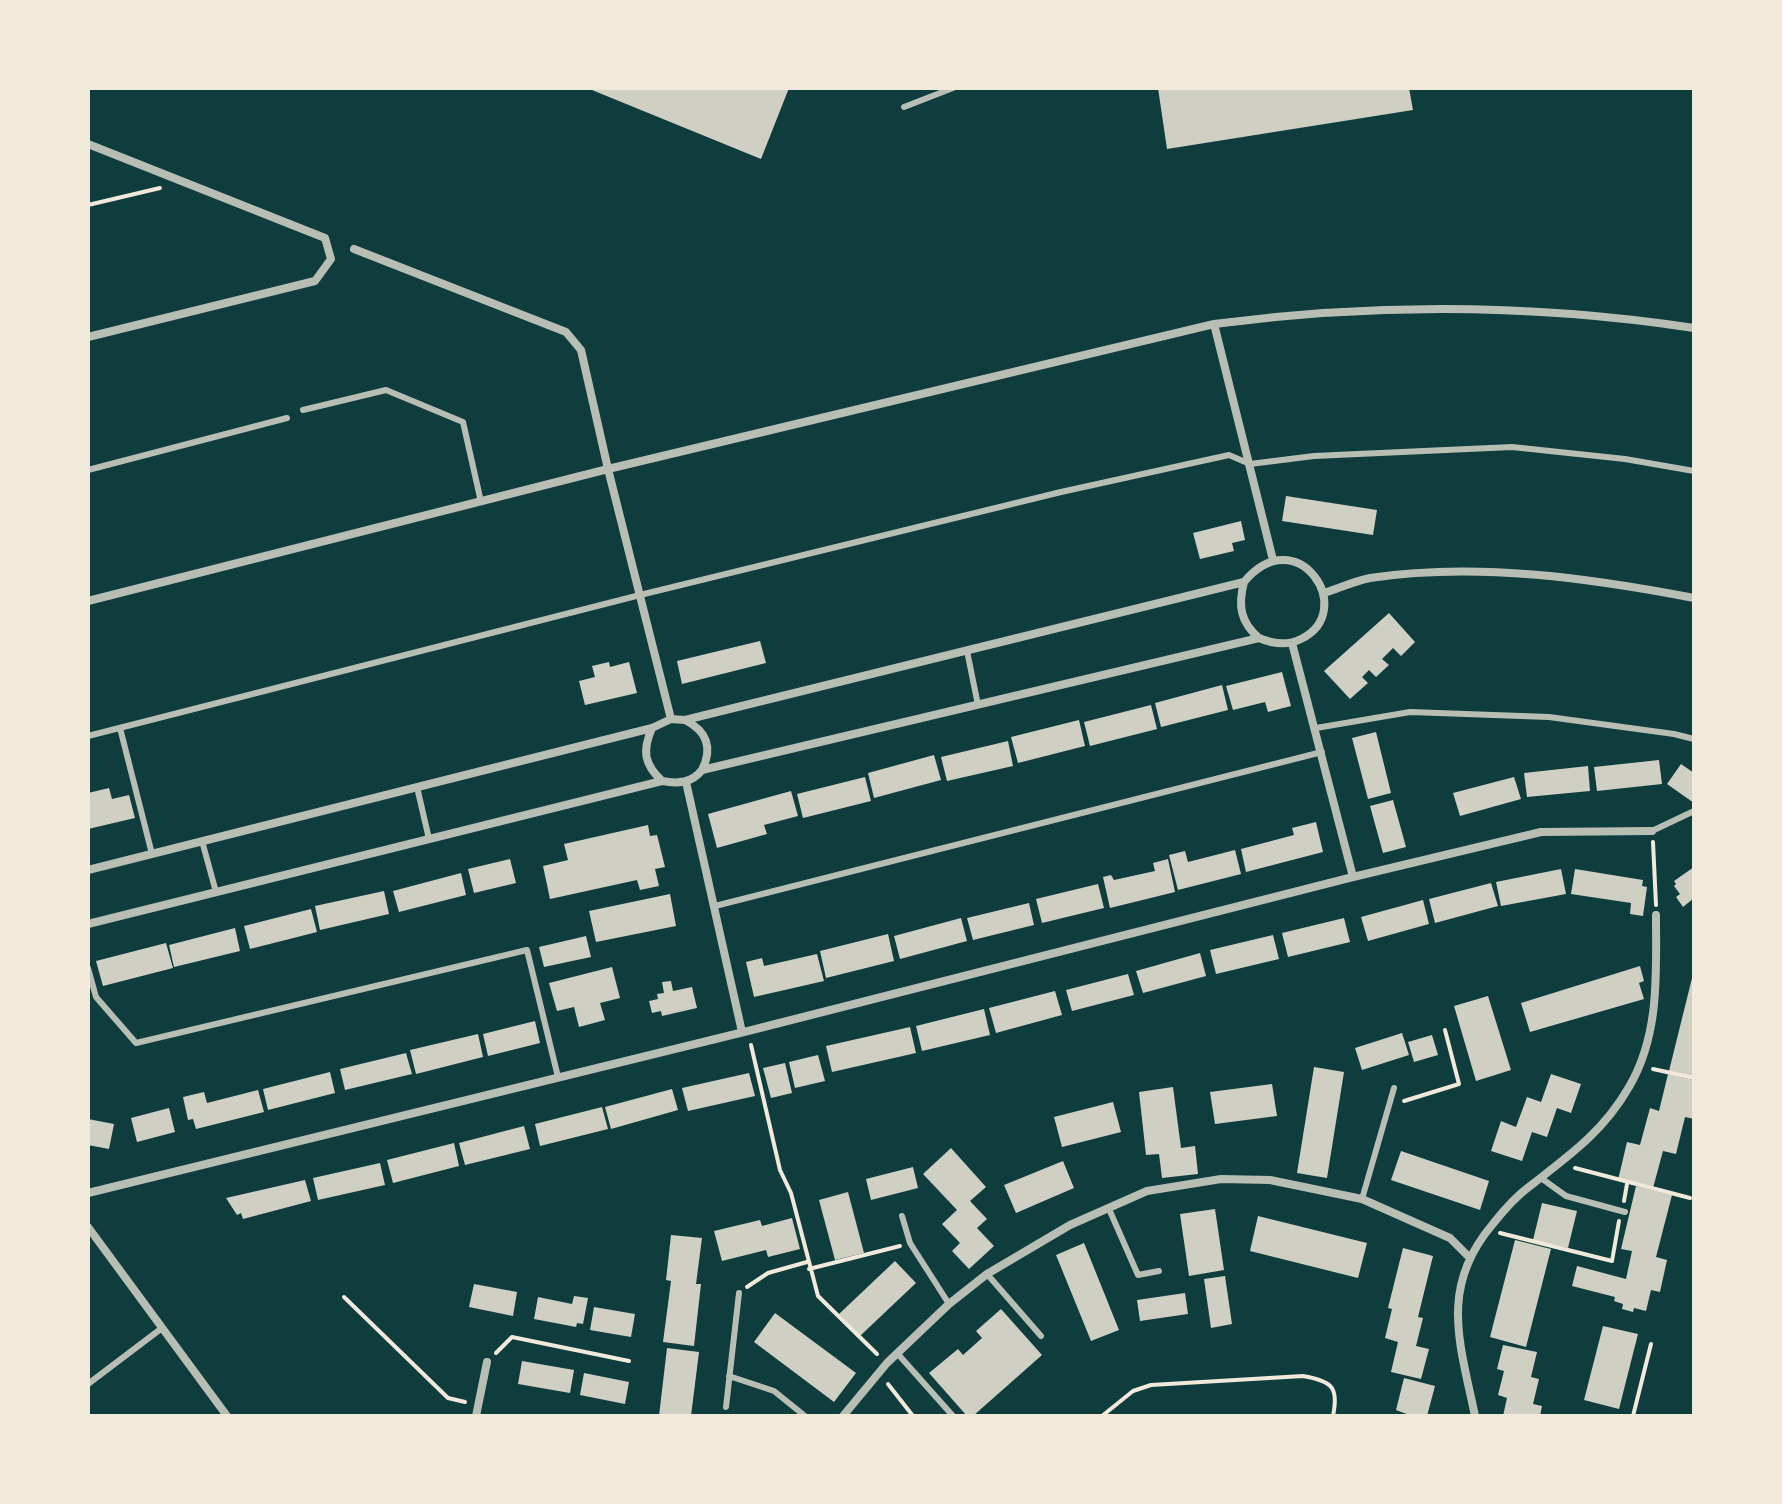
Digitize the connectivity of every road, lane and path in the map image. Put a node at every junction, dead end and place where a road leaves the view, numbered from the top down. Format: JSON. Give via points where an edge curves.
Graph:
{"nodes":[{"id":1,"x":953,"y":88,"type":"edge"},
{"id":2,"x":904,"y":107,"type":"dead end"},
{"id":3,"x":88,"y":144,"type":"edge"},
{"id":4,"x":185,"y":182,"type":"junction"},
{"id":5,"x":88,"y":205,"type":"edge"},
{"id":6,"x":354,"y":249,"type":"dead end"},
{"id":7,"x":1214,"y":324,"type":"junction"},
{"id":8,"x":1694,"y":328,"type":"edge"},
{"id":9,"x":88,"y":337,"type":"edge"},
{"id":10,"x":303,"y":410,"type":"dead end"},
{"id":11,"x":287,"y":418,"type":"dead end"},
{"id":12,"x":1250,"y":464,"type":"junction"},
{"id":13,"x":608,"y":469,"type":"junction"},
{"id":14,"x":88,"y":470,"type":"edge"},
{"id":15,"x":1694,"y":471,"type":"edge"},
{"id":16,"x":481,"y":502,"type":"junction"},
{"id":17,"x":1273,"y":560,"type":"junction"},
{"id":18,"x":1244,"y":582,"type":"junction"},
{"id":19,"x":1324,"y":593,"type":"junction"},
{"id":20,"x":640,"y":595,"type":"junction"},
{"id":21,"x":1694,"y":598,"type":"edge"},
{"id":22,"x":88,"y":601,"type":"edge"},
{"id":23,"x":1259,"y":638,"type":"junction"},
{"id":24,"x":1292,"y":643,"type":"junction"},
{"id":25,"x":967,"y":651,"type":"junction"},
{"id":26,"x":978,"y":705,"type":"junction"},
{"id":27,"x":671,"y":719,"type":"junction"},
{"id":28,"x":685,"y":720,"type":"junction"},
{"id":29,"x":120,"y":728,"type":"junction"},
{"id":30,"x":652,"y":728,"type":"junction"},
{"id":31,"x":1316,"y":728,"type":"junction"},
{"id":32,"x":88,"y":736,"type":"edge"},
{"id":33,"x":1694,"y":739,"type":"edge"},
{"id":34,"x":1322,"y":752,"type":"junction"},
{"id":35,"x":702,"y":770,"type":"junction"},
{"id":36,"x":662,"y":781,"type":"junction"},
{"id":37,"x":686,"y":782,"type":"junction"},
{"id":38,"x":417,"y":787,"type":"junction"},
{"id":39,"x":1694,"y":811,"type":"edge"},
{"id":40,"x":1652,"y":831,"type":"junction"},
{"id":41,"x":429,"y":839,"type":"junction"},
{"id":42,"x":202,"y":841,"type":"junction"},
{"id":43,"x":152,"y":854,"type":"junction"},
{"id":44,"x":88,"y":870,"type":"edge"},
{"id":45,"x":1353,"y":877,"type":"junction"},
{"id":46,"x":216,"y":892,"type":"junction"},
{"id":47,"x":715,"y":906,"type":"junction"},
{"id":48,"x":1656,"y":915,"type":"joint"},
{"id":49,"x":88,"y":924,"type":"edge"},
{"id":50,"x":88,"y":968,"type":"edge"},
{"id":51,"x":1445,"y":1030,"type":"dead end"},
{"id":52,"x":745,"y":1032,"type":"junction"},
{"id":53,"x":1639,"y":1066,"type":"junction"},
{"id":54,"x":558,"y":1077,"type":"junction"},
{"id":55,"x":1694,"y":1078,"type":"edge"},
{"id":56,"x":1394,"y":1088,"type":"dead end"},
{"id":57,"x":1389,"y":1105,"type":"junction"},
{"id":58,"x":1561,"y":1164,"type":"junction"},
{"id":59,"x":1541,"y":1178,"type":"junction"},
{"id":60,"x":88,"y":1193,"type":"edge"},
{"id":61,"x":1690,"y":1198,"type":"dead end"},
{"id":62,"x":1362,"y":1199,"type":"junction"},
{"id":63,"x":1109,"y":1209,"type":"junction"},
{"id":64,"x":1623,"y":1211,"type":"joint"},
{"id":65,"x":902,"y":1216,"type":"dead end"},
{"id":66,"x":88,"y":1227,"type":"edge"},
{"id":67,"x":1487,"y":1230,"type":"junction"},
{"id":68,"x":910,"y":1243,"type":"junction"},
{"id":69,"x":1468,"y":1256,"type":"junction"},
{"id":70,"x":807,"y":1262,"type":"junction"},
{"id":71,"x":809,"y":1269,"type":"junction"},
{"id":72,"x":1159,"y":1271,"type":"dead end"},
{"id":73,"x":987,"y":1274,"type":"junction"},
{"id":74,"x":739,"y":1293,"type":"joint"},
{"id":75,"x":344,"y":1297,"type":"dead end"},
{"id":76,"x":949,"y":1304,"type":"junction"},
{"id":77,"x":162,"y":1328,"type":"junction"},
{"id":78,"x":1041,"y":1336,"type":"dead end"},
{"id":79,"x":865,"y":1342,"type":"dead end"},
{"id":80,"x":1651,"y":1344,"type":"dead end"},
{"id":81,"x":897,"y":1353,"type":"junction"},
{"id":82,"x":629,"y":1361,"type":"dead end"},
{"id":83,"x":487,"y":1362,"type":"joint"},
{"id":84,"x":879,"y":1372,"type":"junction"},
{"id":85,"x":729,"y":1376,"type":"junction"},
{"id":86,"x":88,"y":1384,"type":"edge"},
{"id":87,"x":478,"y":1405,"type":"junction"},
{"id":88,"x":726,"y":1407,"type":"dead end"},
{"id":89,"x":227,"y":1416,"type":"edge"},
{"id":90,"x":476,"y":1416,"type":"edge"},
{"id":91,"x":805,"y":1416,"type":"edge"},
{"id":92,"x":843,"y":1416,"type":"edge"},
{"id":93,"x":913,"y":1416,"type":"edge"},
{"id":94,"x":953,"y":1416,"type":"edge"},
{"id":95,"x":1102,"y":1416,"type":"edge"},
{"id":96,"x":1333,"y":1416,"type":"edge"},
{"id":97,"x":1475,"y":1416,"type":"edge"},
{"id":98,"x":1633,"y":1416,"type":"edge"}],
"edges":[{"from":1,"to":2,"type":"lane"},
{"from":3,"to":4,"type":"street"},
{"from":4,"to":5,"type":"path"},
{"from":4,"to":9,"type":"street","via":[[325,238],[331,259],[315,281]]},
{"from":6,"to":13,"type":"street","via":[[566,332],[581,350]]},
{"from":7,"to":8,"type":"street","via":[[1339,312],[1535,309]]},
{"from":7,"to":12,"type":"street"},
{"from":7,"to":13,"type":"street"},
{"from":10,"to":16,"type":"lane","via":[[386,390],[463,422]]},
{"from":11,"to":14,"type":"lane"},
{"from":12,"to":15,"type":"lane","via":[[1512,447]]},
{"from":12,"to":17,"type":"street"},
{"from":12,"to":20,"type":"lane","via":[[1229,455]]},
{"from":13,"to":16,"type":"street"},
{"from":13,"to":20,"type":"street"},
{"from":16,"to":22,"type":"street"},
{"from":17,"to":18,"type":"street"},
{"from":17,"to":19,"type":"street","via":[[1308,568]]},
{"from":18,"to":23,"type":"street","via":[[1241,614]]},
{"from":18,"to":25,"type":"street"},
{"from":19,"to":21,"type":"street","via":[[1367,579],[1480,573]]},
{"from":19,"to":24,"type":"street","via":[[1316,627]]},
{"from":20,"to":27,"type":"street"},
{"from":20,"to":29,"type":"lane"},
{"from":23,"to":24,"type":"street"},
{"from":23,"to":26,"type":"street"},
{"from":24,"to":31,"type":"street"},
{"from":25,"to":26,"type":"lane"},
{"from":25,"to":28,"type":"street"},
{"from":26,"to":35,"type":"street"},
{"from":27,"to":28,"type":"street"},
{"from":27,"to":30,"type":"street"},
{"from":28,"to":35,"type":"street","via":[[707,741]]},
{"from":29,"to":32,"type":"lane"},
{"from":29,"to":43,"type":"lane"},
{"from":30,"to":36,"type":"street","via":[[645,755]]},
{"from":30,"to":38,"type":"street"},
{"from":31,"to":33,"type":"lane","via":[[1410,712],[1549,717]]},
{"from":31,"to":34,"type":"street"},
{"from":34,"to":45,"type":"street"},
{"from":34,"to":47,"type":"lane"},
{"from":35,"to":37,"type":"street"},
{"from":36,"to":37,"type":"street"},
{"from":36,"to":41,"type":"street"},
{"from":37,"to":47,"type":"street"},
{"from":38,"to":41,"type":"lane"},
{"from":38,"to":42,"type":"street"},
{"from":39,"to":40,"type":"lane"},
{"from":40,"to":45,"type":"street","via":[[1541,832]]},
{"from":40,"to":48,"type":"path"},
{"from":41,"to":46,"type":"street"},
{"from":42,"to":43,"type":"street"},
{"from":42,"to":46,"type":"lane"},
{"from":43,"to":44,"type":"street"},
{"from":45,"to":52,"type":"street"},
{"from":46,"to":49,"type":"street"},
{"from":47,"to":52,"type":"street"},
{"from":48,"to":53,"type":"street","via":[[1652,1030]]},
{"from":50,"to":54,"type":"lane","via":[[96,997],[136,1043],[527,950]]},
{"from":51,"to":57,"type":"path","via":[[1459,1084]]},
{"from":52,"to":54,"type":"street"},
{"from":52,"to":70,"type":"path"},
{"from":53,"to":55,"type":"path"},
{"from":53,"to":58,"type":"street","via":[[1605,1121]]},
{"from":54,"to":60,"type":"street"},
{"from":56,"to":57,"type":"lane"},
{"from":57,"to":62,"type":"lane"},
{"from":58,"to":59,"type":"street"},
{"from":58,"to":61,"type":"path"},
{"from":59,"to":64,"type":"lane","via":[[1566,1196]]},
{"from":59,"to":67,"type":"street"},
{"from":62,"to":63,"type":"street","via":[[1270,1180],[1221,1179],[1147,1191]]},
{"from":62,"to":69,"type":"street","via":[[1450,1238]]},
{"from":63,"to":72,"type":"lane","via":[[1138,1275]]},
{"from":63,"to":73,"type":"street","via":[[1070,1225]]},
{"from":64,"to":67,"type":"path","via":[[1612,1261]]},
{"from":65,"to":68,"type":"lane"},
{"from":66,"to":77,"type":"street"},
{"from":67,"to":69,"type":"street"},
{"from":68,"to":71,"type":"path"},
{"from":68,"to":76,"type":"lane"},
{"from":69,"to":97,"type":"street","via":[[1459,1290],[1458,1331]]},
{"from":70,"to":71,"type":"path"},
{"from":70,"to":74,"type":"path","via":[[768,1273]]},
{"from":71,"to":79,"type":"path","via":[[818,1296]]},
{"from":73,"to":76,"type":"street"},
{"from":73,"to":78,"type":"lane"},
{"from":74,"to":85,"type":"lane"},
{"from":75,"to":87,"type":"path","via":[[448,1398]]},
{"from":76,"to":81,"type":"street"},
{"from":77,"to":86,"type":"lane"},
{"from":77,"to":89,"type":"street"},
{"from":80,"to":98,"type":"path"},
{"from":81,"to":84,"type":"street"},
{"from":81,"to":94,"type":"lane"},
{"from":82,"to":83,"type":"path","via":[[512,1337]]},
{"from":83,"to":87,"type":"street"},
{"from":84,"to":92,"type":"street"},
{"from":84,"to":93,"type":"path"},
{"from":85,"to":88,"type":"lane"},
{"from":85,"to":91,"type":"lane","via":[[774,1391]]},
{"from":87,"to":90,"type":"street"},
{"from":95,"to":96,"type":"path","via":[[1133,1391],[1151,1385],[1303,1376],[1333,1388]]}]}
